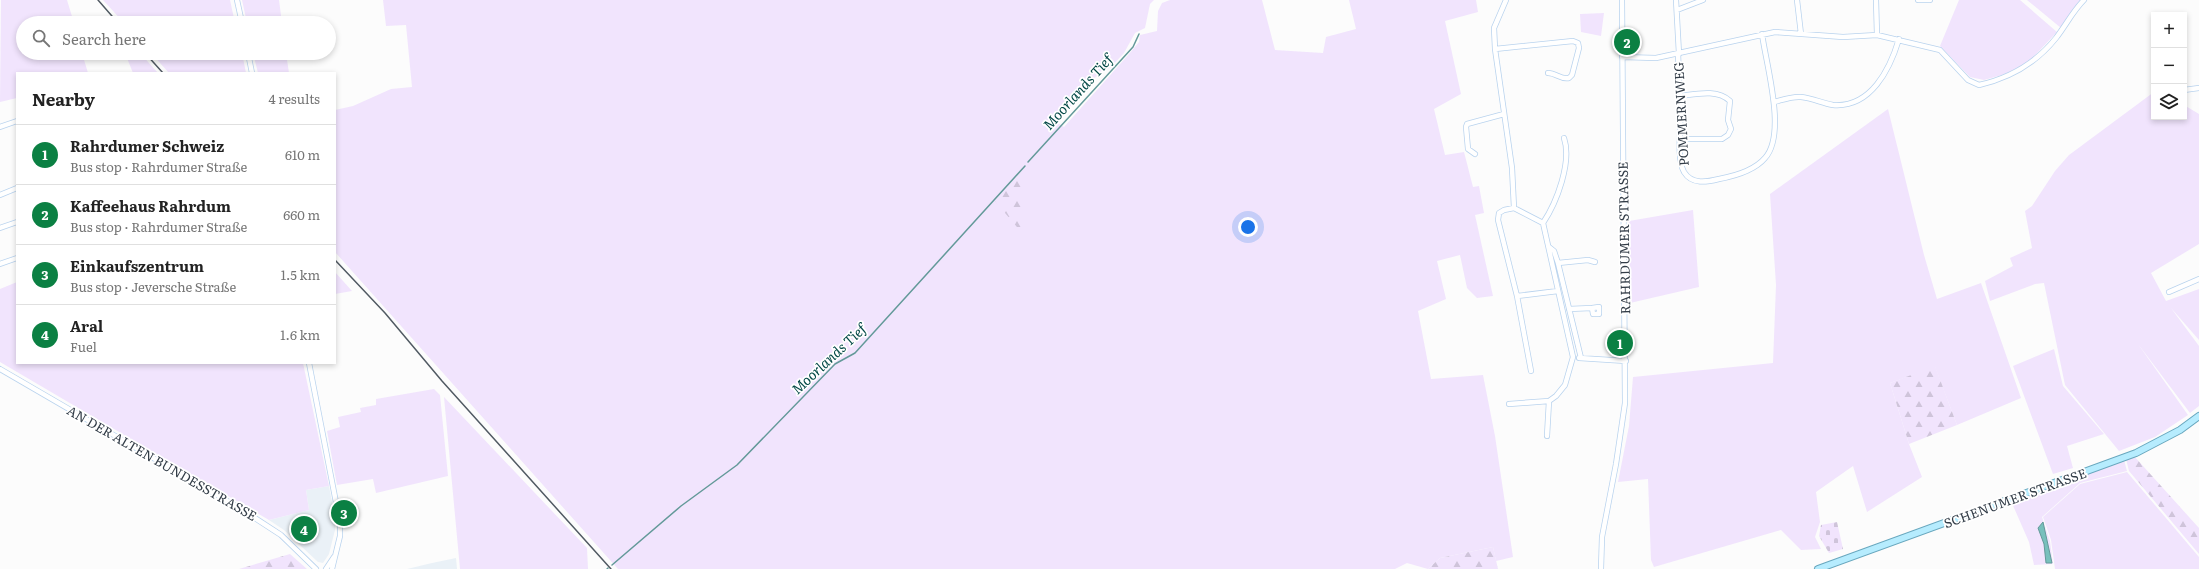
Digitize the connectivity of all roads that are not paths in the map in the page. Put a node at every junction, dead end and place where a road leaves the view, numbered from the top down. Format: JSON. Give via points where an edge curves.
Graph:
{"nodes":[{"id":1,"x":237,"y":0,"type":"edge"},
{"id":2,"x":1506,"y":0,"type":"edge"},
{"id":3,"x":1622,"y":0,"type":"edge"},
{"id":4,"x":1676,"y":0,"type":"edge"},
{"id":5,"x":1703,"y":0,"type":"edge"},
{"id":6,"x":1797,"y":0,"type":"edge"},
{"id":7,"x":1876,"y":0,"type":"edge"},
{"id":8,"x":1918,"y":0,"type":"edge"},
{"id":9,"x":1930,"y":0,"type":"edge"},
{"id":10,"x":2084,"y":0,"type":"edge"},
{"id":11,"x":1676,"y":10,"type":"junction"},
{"id":12,"x":240,"y":16,"type":"edge"},
{"id":13,"x":1762,"y":34,"type":"junction"},
{"id":14,"x":1801,"y":34,"type":"junction"},
{"id":15,"x":1877,"y":35,"type":"junction"},
{"id":16,"x":1899,"y":39,"type":"junction"},
{"id":17,"x":1495,"y":49,"type":"junction"},
{"id":18,"x":1679,"y":54,"type":"junction"},
{"id":19,"x":1622,"y":57,"type":"junction"},
{"id":20,"x":249,"y":60,"type":"edge"},
{"id":21,"x":252,"y":72,"type":"edge"},
{"id":22,"x":1548,"y":73,"type":"dead end"},
{"id":23,"x":2199,"y":88,"type":"edge"},
{"id":24,"x":2187,"y":90,"type":"edge"},
{"id":25,"x":1680,"y":96,"type":"junction"},
{"id":26,"x":1774,"y":102,"type":"junction"},
{"id":27,"x":1504,"y":114,"type":"junction"},
{"id":28,"x":16,"y":121,"type":"edge"},
{"id":29,"x":0,"y":127,"type":"edge"},
{"id":30,"x":1564,"y":138,"type":"dead end"},
{"id":31,"x":1680,"y":139,"type":"junction"},
{"id":32,"x":1475,"y":154,"type":"dead end"},
{"id":33,"x":16,"y":188,"type":"edge"},
{"id":34,"x":0,"y":196,"type":"edge"},
{"id":35,"x":1514,"y":208,"type":"junction"},
{"id":36,"x":16,"y":222,"type":"edge"},
{"id":37,"x":1543,"y":222,"type":"junction"},
{"id":38,"x":0,"y":228,"type":"edge"},
{"id":39,"x":1549,"y":247,"type":"junction"},
{"id":40,"x":16,"y":258,"type":"edge"},
{"id":41,"x":1595,"y":262,"type":"dead end"},
{"id":42,"x":1558,"y":263,"type":"junction"},
{"id":43,"x":0,"y":264,"type":"edge"},
{"id":44,"x":2199,"y":279,"type":"edge"},
{"id":45,"x":1558,"y":291,"type":"junction"},
{"id":46,"x":2169,"y":292,"type":"dead end"},
{"id":47,"x":1517,"y":296,"type":"junction"},
{"id":48,"x":1592,"y":308,"type":"dead end"},
{"id":49,"x":1568,"y":309,"type":"junction"},
{"id":50,"x":1574,"y":357,"type":"junction"},
{"id":51,"x":1581,"y":358,"type":"junction"},
{"id":52,"x":1626,"y":360,"type":"junction"},
{"id":53,"x":309,"y":364,"type":"edge"},
{"id":54,"x":0,"y":369,"type":"edge"},
{"id":55,"x":1531,"y":371,"type":"dead end"},
{"id":56,"x":1548,"y":401,"type":"junction"},
{"id":57,"x":1509,"y":404,"type":"dead end"},
{"id":58,"x":2199,"y":416,"type":"edge"},
{"id":59,"x":1546,"y":436,"type":"dead end"},
{"id":60,"x":338,"y":550,"type":"junction"},
{"id":61,"x":1821,"y":568,"type":"edge"},
{"id":62,"x":316,"y":569,"type":"edge"},
{"id":63,"x":326,"y":569,"type":"edge"},
{"id":64,"x":332,"y":569,"type":"edge"},
{"id":65,"x":1601,"y":569,"type":"edge"}],
"edges":[{"from":1,"to":12,"type":"street"},
{"from":2,"to":17,"type":"street","via":[[1494,28]]},
{"from":3,"to":19,"type":"street","name":"RAHRDUMER STRASSE"},
{"from":4,"to":11,"type":"street","name":"POMMERNWEG"},
{"from":5,"to":11,"type":"street"},
{"from":6,"to":14,"type":"street"},
{"from":7,"to":15,"type":"street"},
{"from":8,"to":9,"type":"street"},
{"from":10,"to":16,"type":"street","via":[[2056,39],[2027,66],[2014,74],[1979,85],[1968,80],[1935,47]]},
{"from":11,"to":18,"type":"street","name":"POMMERNWEG"},
{"from":13,"to":14,"type":"street"},
{"from":13,"to":18,"type":"street"},
{"from":13,"to":26,"type":"street","name":"POMMERNWEG"},
{"from":14,"to":15,"type":"street","via":[[1843,37]]},
{"from":15,"to":16,"type":"street"},
{"from":16,"to":26,"type":"street","via":[[1884,74],[1874,88],[1859,100],[1834,105],[1800,97]]},
{"from":17,"to":22,"type":"street","via":[[1573,41],[1578,43],[1569,78],[1564,79],[1554,73]]},
{"from":17,"to":27,"type":"street"},
{"from":18,"to":19,"type":"street","via":[[1656,58]]},
{"from":18,"to":25,"type":"street","name":"POMMERNWEG"},
{"from":19,"to":52,"type":"street","name":"RAHRDUMER STRASSE"},
{"from":20,"to":21,"type":"street"},
{"from":23,"to":24,"type":"street"},
{"from":25,"to":31,"type":"street","name":"POMMERNWEG"},
{"from":25,"to":31,"type":"street","via":[[1715,93],[1725,97],[1730,101],[1728,120],[1731,129],[1722,139]]},
{"from":26,"to":31,"type":"street","name":"POMMERNWEG","via":[[1776,122],[1773,141],[1766,157],[1754,167],[1732,177],[1702,182],[1691,179],[1684,172]]},
{"from":27,"to":32,"type":"street","via":[[1467,124],[1468,149]]},
{"from":27,"to":35,"type":"street","via":[[1512,168]]},
{"from":28,"to":29,"type":"street"},
{"from":30,"to":37,"type":"street","via":[[1567,145],[1566,156],[1558,195]]},
{"from":33,"to":34,"type":"street"},
{"from":35,"to":37,"type":"street"},
{"from":35,"to":47,"type":"street","via":[[1499,213],[1498,220]]},
{"from":36,"to":38,"type":"street"},
{"from":37,"to":39,"type":"street"},
{"from":39,"to":42,"type":"street","via":[[1554,251]]},
{"from":39,"to":45,"type":"street"},
{"from":40,"to":43,"type":"street"},
{"from":41,"to":42,"type":"street","via":[[1588,260]]},
{"from":42,"to":49,"type":"street"},
{"from":44,"to":46,"type":"street"},
{"from":45,"to":47,"type":"street"},
{"from":45,"to":50,"type":"street"},
{"from":47,"to":55,"type":"street"},
{"from":48,"to":49,"type":"street"},
{"from":49,"to":51,"type":"street"},
{"from":50,"to":51,"type":"street"},
{"from":50,"to":56,"type":"street","via":[[1565,385]]},
{"from":51,"to":52,"type":"street"},
{"from":52,"to":65,"type":"street","name":"RAHRDUMER STRASSE","via":[[1624,418],[1602,537]]},
{"from":53,"to":60,"type":"street","via":[[339,514],[341,530]]},
{"from":54,"to":62,"type":"street","name":"AN DER ALTEN BUNDESSTRASSE","via":[[241,508],[280,535]]},
{"from":56,"to":57,"type":"street"},
{"from":56,"to":59,"type":"street"},
{"from":58,"to":61,"type":"main road","name":"SCHENUMER STRASSE","via":[[2180,430],[2136,453]]},
{"from":60,"to":63,"type":"street"},
{"from":60,"to":64,"type":"street"}]}
